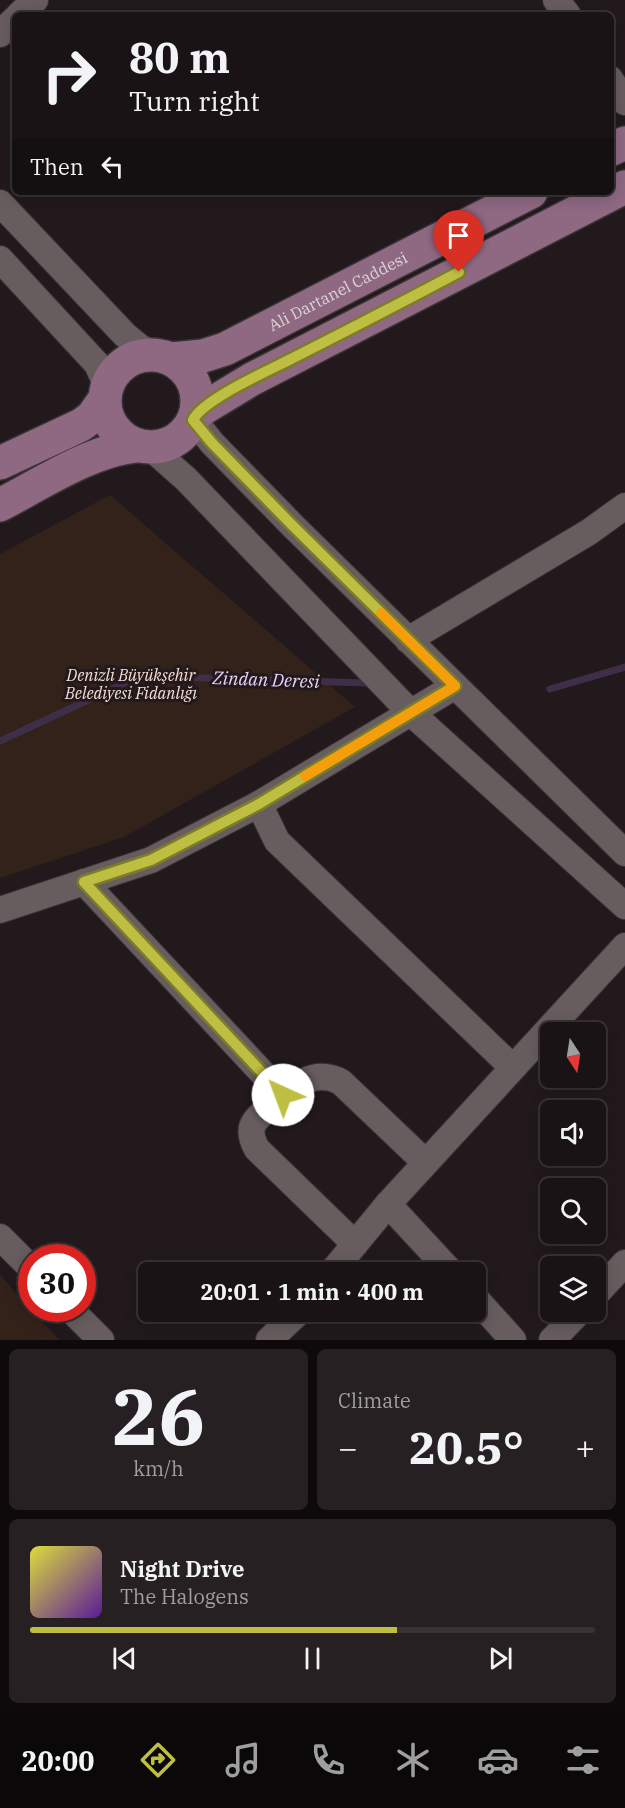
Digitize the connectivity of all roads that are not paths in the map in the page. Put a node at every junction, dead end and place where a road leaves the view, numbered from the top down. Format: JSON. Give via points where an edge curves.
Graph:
{"nodes":[{"id":1,"x":35,"y":0,"type":"edge"},
{"id":2,"x":556,"y":0,"type":"edge"},
{"id":3,"x":23,"y":12,"type":"edge"},
{"id":4,"x":566,"y":12,"type":"edge"},
{"id":5,"x":12,"y":22,"type":"edge"},
{"id":6,"x":0,"y":34,"type":"edge"},
{"id":7,"x":614,"y":85,"type":"edge"},
{"id":8,"x":625,"y":102,"type":"edge"},
{"id":9,"x":525,"y":195,"type":"edge"},
{"id":10,"x":609,"y":195,"type":"edge"},
{"id":11,"x":0,"y":203,"type":"edge"},
{"id":12,"x":0,"y":259,"type":"edge"},
{"id":13,"x":164,"y":357,"type":"junction"},
{"id":14,"x":106,"y":393,"type":"junction"},
{"id":15,"x":195,"y":416,"type":"junction"},
{"id":16,"x":144,"y":447,"type":"junction"},
{"id":17,"x":0,"y":463,"type":"edge"},
{"id":18,"x":0,"y":505,"type":"edge"},
{"id":19,"x":625,"y":506,"type":"edge"},
{"id":20,"x":408,"y":640,"type":"junction"},
{"id":21,"x":455,"y":686,"type":"junction"},
{"id":22,"x":410,"y":711,"type":"junction"},
{"id":23,"x":259,"y":804,"type":"junction"},
{"id":24,"x":625,"y":853,"type":"edge"},
{"id":25,"x":84,"y":882,"type":"junction"},
{"id":26,"x":625,"y":906,"type":"edge"},
{"id":27,"x":0,"y":910,"type":"edge"},
{"id":28,"x":625,"y":945,"type":"edge"},
{"id":29,"x":512,"y":1067,"type":"junction"},
{"id":30,"x":283,"y":1095,"type":"junction"},
{"id":31,"x":425,"y":1162,"type":"junction"},
{"id":32,"x":388,"y":1204,"type":"junction"},
{"id":33,"x":0,"y":1237,"type":"edge"},
{"id":34,"x":355,"y":1244,"type":"junction"},
{"id":35,"x":18,"y":1255,"type":"edge"},
{"id":36,"x":340,"y":1262,"type":"edge"},
{"id":37,"x":442,"y":1262,"type":"edge"},
{"id":38,"x":625,"y":1263,"type":"edge"},
{"id":39,"x":606,"y":1283,"type":"edge"},
{"id":40,"x":486,"y":1310,"type":"edge"},
{"id":41,"x":83,"y":1322,"type":"edge"},
{"id":42,"x":288,"y":1322,"type":"edge"},
{"id":43,"x":296,"y":1322,"type":"edge"},
{"id":44,"x":569,"y":1322,"type":"edge"},
{"id":45,"x":101,"y":1340,"type":"edge"},
{"id":46,"x":268,"y":1340,"type":"edge"},
{"id":47,"x":292,"y":1340,"type":"edge"},
{"id":48,"x":513,"y":1340,"type":"edge"},
{"id":49,"x":552,"y":1340,"type":"edge"}],
"edges":[{"from":1,"to":3,"type":"street"},
{"from":2,"to":4,"type":"street"},
{"from":5,"to":6,"type":"street"},
{"from":7,"to":8,"type":"street"},
{"from":9,"to":13,"type":"main road","name":"Ali Dartanel Caddesi","via":[[225,349],[203,356]]},
{"from":10,"to":15,"type":"main road","via":[[252,379]]},
{"from":11,"to":13,"type":"street","via":[[125,335],[141,348]]},
{"from":12,"to":14,"type":"street","via":[[97,364]]},
{"from":13,"to":14,"type":"main road","name":"Ali Dartanel Caddesi","via":[[140,356],[126,362],[114,372]]},
{"from":13,"to":15,"type":"main road","via":[[184,369],[193,382],[198,397]]},
{"from":14,"to":16,"type":"main road","via":[[106,415],[113,428],[123,439]]},
{"from":14,"to":17,"type":"main road","name":"Ali Dartanel Caddesi","via":[[92,417],[81,425]]},
{"from":15,"to":16,"type":"main road","via":[[179,439],[166,446]]},
{"from":15,"to":20,"type":"street","via":[[212,443]]},
{"from":16,"to":18,"type":"main road","via":[[110,451],[89,459]]},
{"from":16,"to":22,"type":"street","via":[[186,479]]},
{"from":19,"to":20,"type":"street","via":[[589,532]]},
{"from":20,"to":21,"type":"street"},
{"from":21,"to":22,"type":"street"},
{"from":21,"to":24,"type":"street"},
{"from":22,"to":23,"type":"street"},
{"from":22,"to":26,"type":"street"},
{"from":23,"to":25,"type":"street","via":[[151,860]]},
{"from":23,"to":29,"type":"street","via":[[277,841]]},
{"from":25,"to":27,"type":"street"},
{"from":25,"to":30,"type":"street"},
{"from":28,"to":29,"type":"street"},
{"from":29,"to":31,"type":"street"},
{"from":30,"to":31,"type":"street","via":[[312,1078],[333,1078]]},
{"from":30,"to":34,"type":"street","via":[[254,1124],[253,1143]]},
{"from":31,"to":32,"type":"street"},
{"from":32,"to":34,"type":"street"},
{"from":32,"to":37,"type":"street"},
{"from":33,"to":35,"type":"street"},
{"from":34,"to":36,"type":"street"},
{"from":38,"to":39,"type":"street"},
{"from":40,"to":48,"type":"street"},
{"from":41,"to":45,"type":"street"},
{"from":42,"to":46,"type":"street"},
{"from":43,"to":47,"type":"street"},
{"from":44,"to":49,"type":"street"}]}
